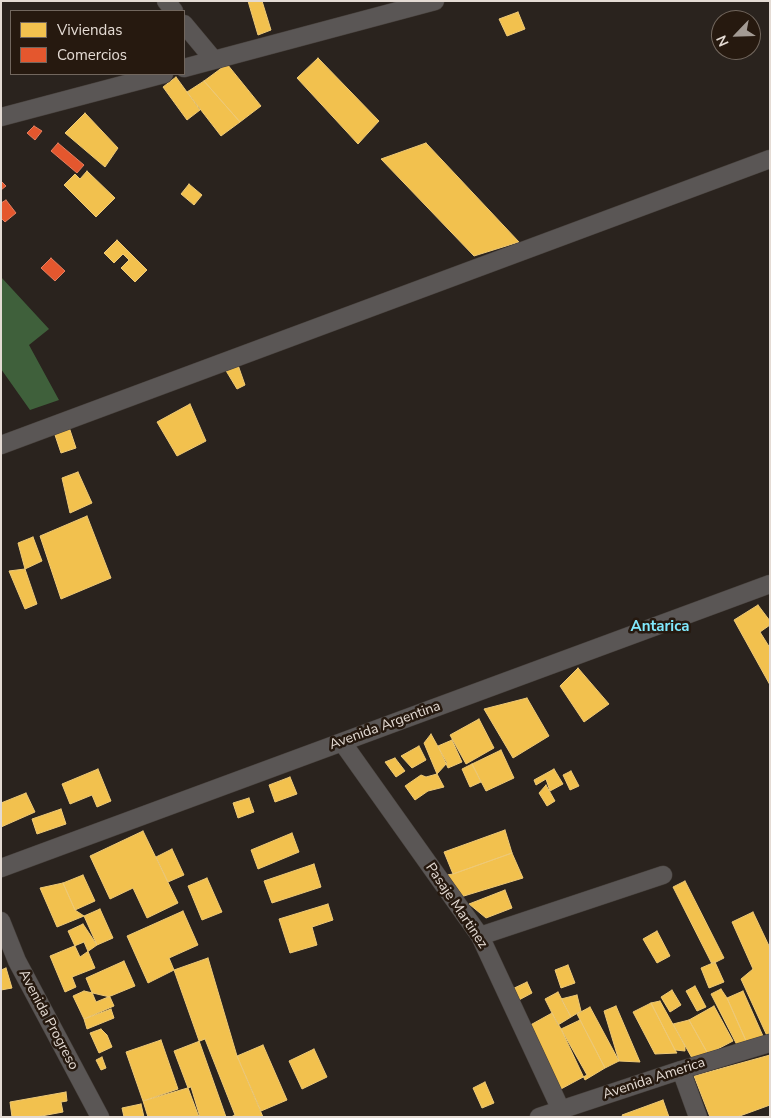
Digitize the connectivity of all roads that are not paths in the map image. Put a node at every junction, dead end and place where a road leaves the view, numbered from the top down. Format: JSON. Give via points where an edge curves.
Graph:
{"nodes":[{"id":1,"x":435,"y":1,"type":"edge"},
{"id":2,"x":185,"y":25,"type":"edge"},
{"id":3,"x":214,"y":60,"type":"junction"},
{"id":4,"x":185,"y":68,"type":"edge"},
{"id":5,"x":160,"y":75,"type":"edge"},
{"id":6,"x":1,"y":118,"type":"edge"},
{"id":7,"x":770,"y":158,"type":"edge"},
{"id":8,"x":1,"y":445,"type":"edge"},
{"id":9,"x":770,"y":584,"type":"edge"},
{"id":10,"x":342,"y":742,"type":"junction"},
{"id":11,"x":1,"y":868,"type":"edge"},
{"id":12,"x":663,"y":875,"type":"dead end"},
{"id":13,"x":1,"y":921,"type":"edge"},
{"id":14,"x":480,"y":936,"type":"junction"},
{"id":15,"x":770,"y":1042,"type":"edge"},
{"id":16,"x":681,"y":1070,"type":"junction"},
{"id":17,"x":561,"y":1110,"type":"junction"},
{"id":18,"x":100,"y":1117,"type":"edge"},
{"id":19,"x":539,"y":1117,"type":"edge"},
{"id":20,"x":698,"y":1117,"type":"edge"}],
"edges":[{"from":1,"to":3,"type":"street"},
{"from":2,"to":3,"type":"street"},
{"from":3,"to":4,"type":"street"},
{"from":5,"to":6,"type":"street"},
{"from":7,"to":8,"type":"street"},
{"from":9,"to":10,"type":"street","name":"Avenida Argentina"},
{"from":10,"to":11,"type":"street","name":"Avenida Argentina"},
{"from":10,"to":14,"type":"street","name":"Pasaje Martinez"},
{"from":12,"to":14,"type":"street"},
{"from":13,"to":18,"type":"street","name":"Avenida Progreso","via":[[17,961]]},
{"from":14,"to":17,"type":"street","name":"Pasaje Martinez"},
{"from":15,"to":16,"type":"street","name":"Avenida America"},
{"from":16,"to":17,"type":"street","name":"Avenida America"},
{"from":16,"to":20,"type":"street"},
{"from":17,"to":19,"type":"street","name":"Avenida America"}]}
